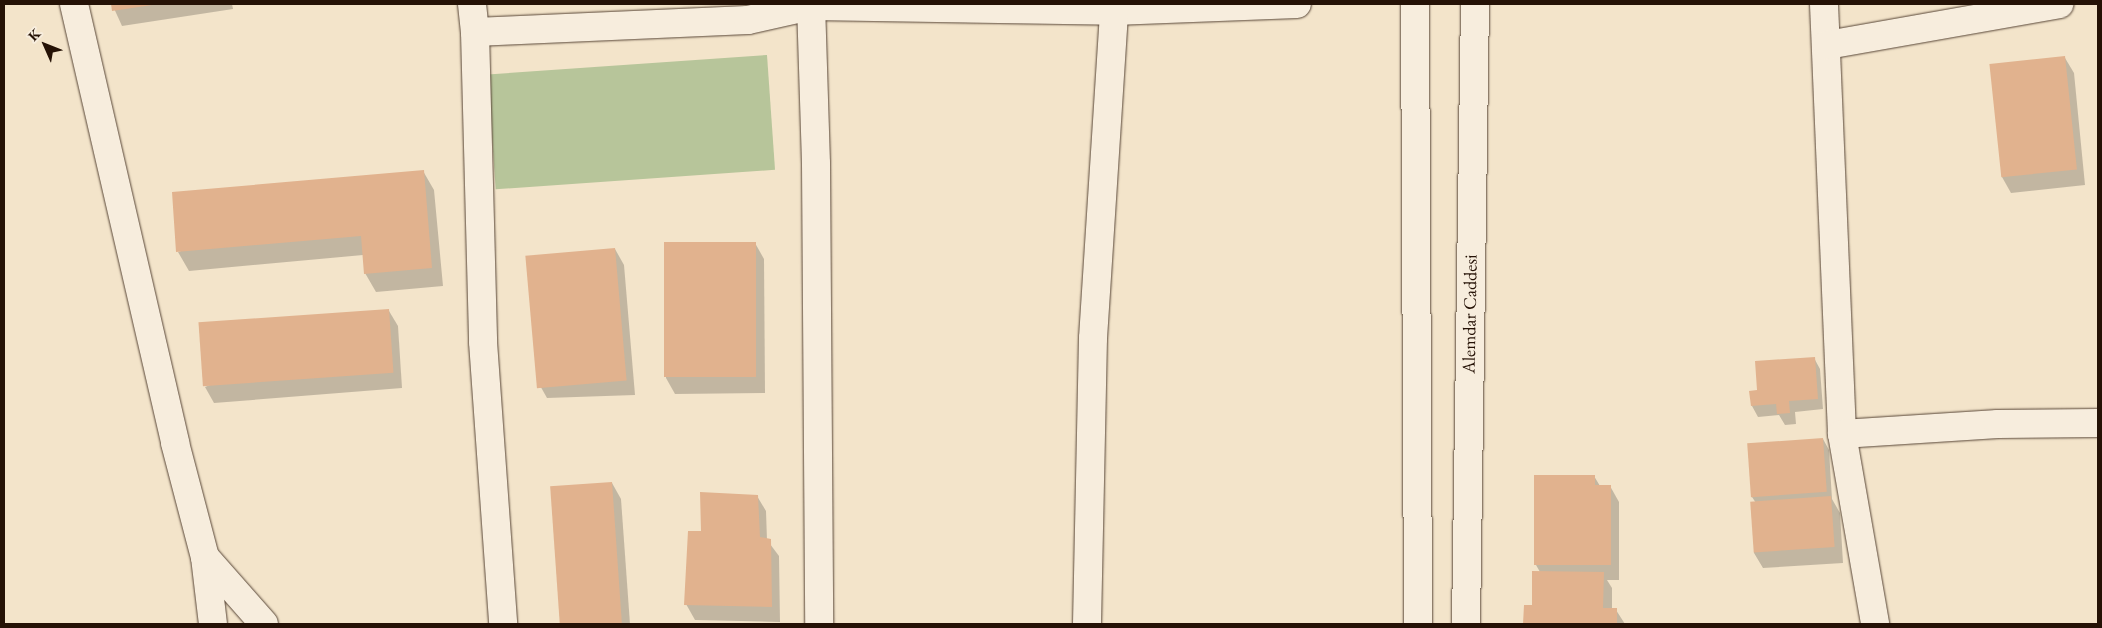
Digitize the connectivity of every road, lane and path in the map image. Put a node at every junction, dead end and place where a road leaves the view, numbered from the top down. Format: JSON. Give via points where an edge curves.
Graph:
{"nodes":[{"id":1,"x":74,"y":4,"type":"edge"},
{"id":2,"x":472,"y":4,"type":"edge"},
{"id":3,"x":1297,"y":4,"type":"edge"},
{"id":4,"x":1415,"y":4,"type":"edge"},
{"id":5,"x":1475,"y":4,"type":"edge"},
{"id":6,"x":1824,"y":4,"type":"edge"},
{"id":7,"x":2059,"y":4,"type":"edge"},
{"id":8,"x":811,"y":5,"type":"edge"},
{"id":9,"x":1114,"y":11,"type":"junction"},
{"id":10,"x":475,"y":32,"type":"junction"},
{"id":11,"x":1827,"y":45,"type":"junction"},
{"id":12,"x":2098,"y":423,"type":"edge"},
{"id":13,"x":1842,"y":434,"type":"junction"},
{"id":14,"x":205,"y":557,"type":"junction"},
{"id":15,"x":213,"y":624,"type":"edge"},
{"id":16,"x":264,"y":624,"type":"edge"},
{"id":17,"x":503,"y":624,"type":"edge"},
{"id":18,"x":819,"y":624,"type":"edge"},
{"id":19,"x":1087,"y":624,"type":"edge"},
{"id":20,"x":1418,"y":624,"type":"edge"},
{"id":21,"x":1466,"y":624,"type":"edge"},
{"id":22,"x":1875,"y":624,"type":"edge"}],
"edges":[{"from":1,"to":14,"type":"street","via":[[175,443]]},
{"from":2,"to":10,"type":"street"},
{"from":3,"to":9,"type":"street"},
{"from":4,"to":20,"type":"street"},
{"from":5,"to":21,"type":"street","name":"Alemdar Caddesi"},
{"from":6,"to":11,"type":"street"},
{"from":7,"to":11,"type":"street"},
{"from":8,"to":9,"type":"street"},
{"from":8,"to":10,"type":"street","via":[[748,20]]},
{"from":8,"to":18,"type":"street","via":[[816,164]]},
{"from":9,"to":19,"type":"street","via":[[1094,338]]},
{"from":10,"to":17,"type":"street","via":[[482,342]]},
{"from":11,"to":13,"type":"street"},
{"from":12,"to":13,"type":"street","via":[[1998,424]]},
{"from":13,"to":22,"type":"street"},
{"from":14,"to":15,"type":"street"},
{"from":14,"to":16,"type":"street"}]}
